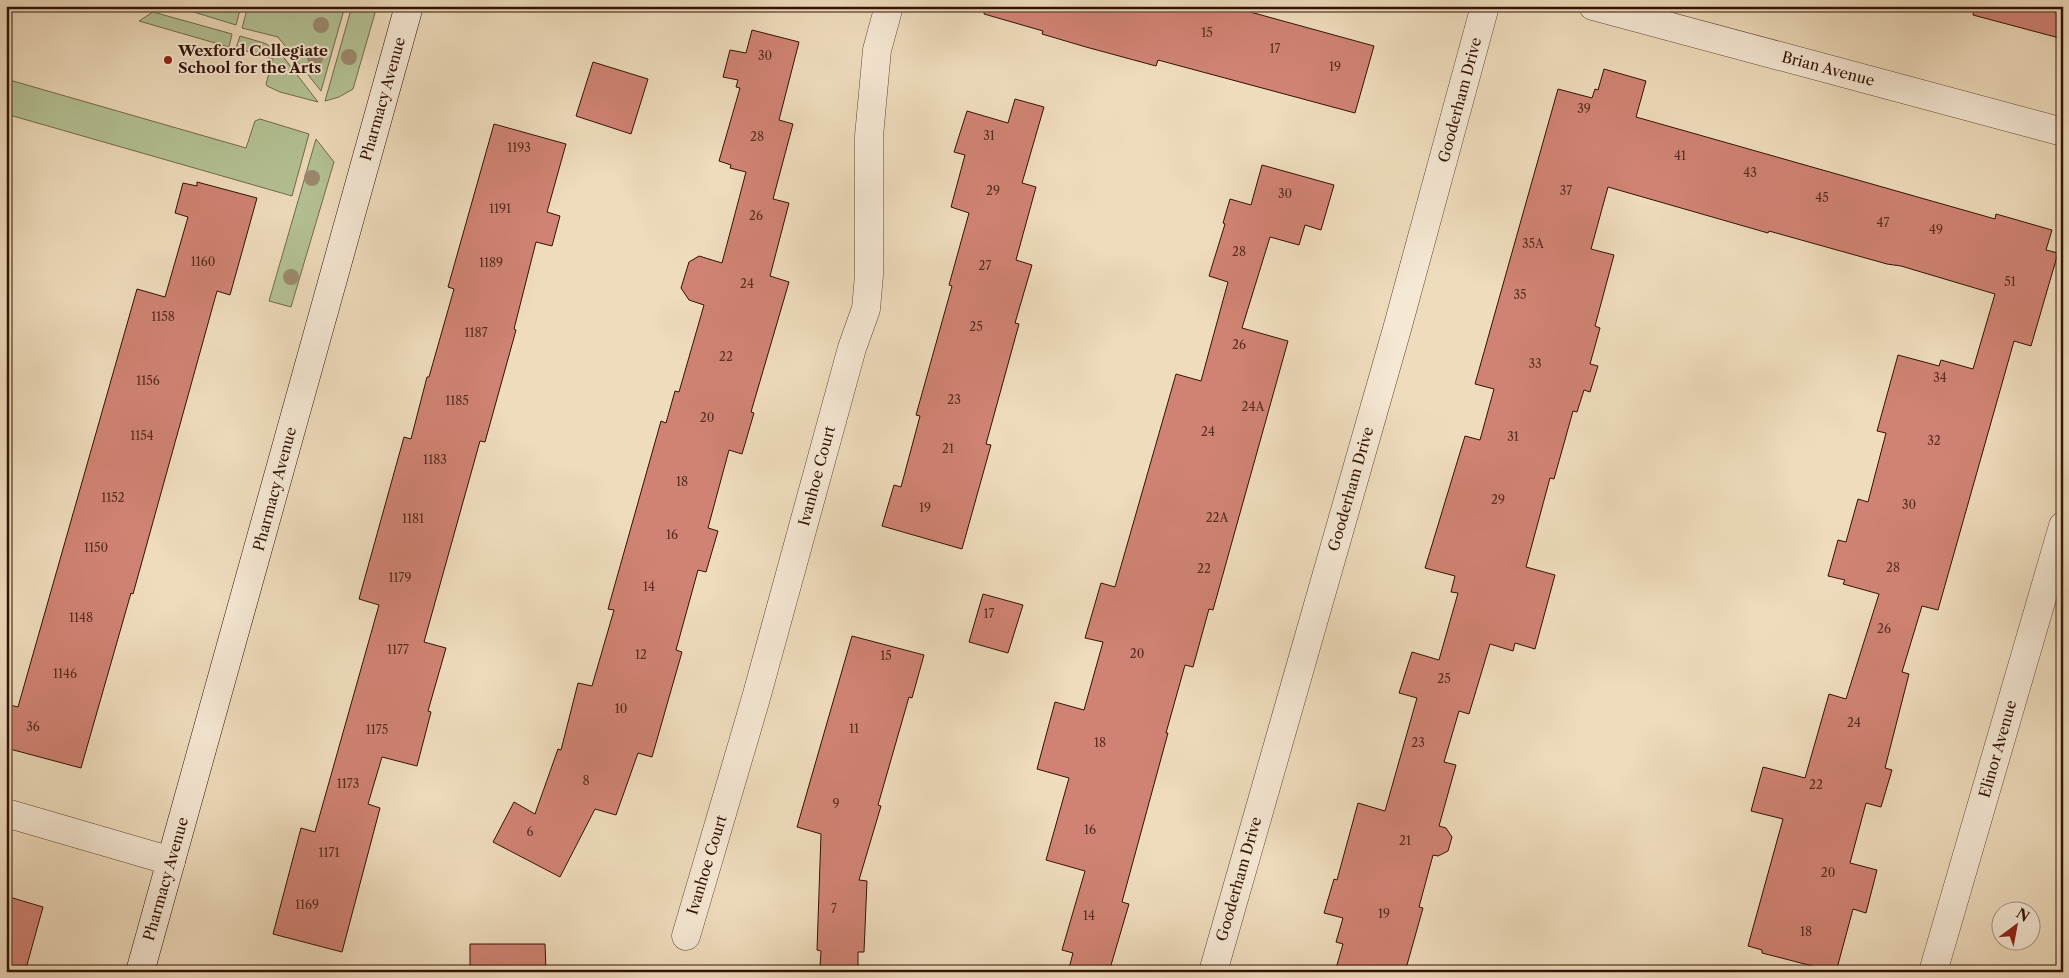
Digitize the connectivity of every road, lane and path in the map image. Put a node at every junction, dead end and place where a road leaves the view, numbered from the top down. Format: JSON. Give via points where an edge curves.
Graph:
{"nodes":[{"id":1,"x":409,"y":6,"type":"edge"},
{"id":2,"x":889,"y":6,"type":"edge"},
{"id":3,"x":1485,"y":6,"type":"edge"},
{"id":4,"x":1593,"y":6,"type":"edge"},
{"id":5,"x":2063,"y":132,"type":"edge"},
{"id":6,"x":2063,"y":526,"type":"edge"},
{"id":7,"x":6,"y":814,"type":"edge"},
{"id":8,"x":171,"y":861,"type":"junction"},
{"id":9,"x":686,"y":936,"type":"dead end"},
{"id":10,"x":140,"y":972,"type":"edge"},
{"id":11,"x":1213,"y":972,"type":"edge"},
{"id":12,"x":1933,"y":972,"type":"edge"}],
"edges":[{"from":1,"to":8,"type":"street","name":"Pharmacy Avenue"},
{"from":2,"to":9,"type":"street","name":"Ivanhoe Court","via":[[877,50],[869,136],[866,308]]},
{"from":3,"to":11,"type":"street","name":"Gooderham Drive"},
{"from":4,"to":5,"type":"street","name":"Brian Avenue"},
{"from":6,"to":12,"type":"street","name":"Elinor Avenue"},
{"from":7,"to":8,"type":"street"},
{"from":8,"to":10,"type":"street","name":"Pharmacy Avenue"}]}
